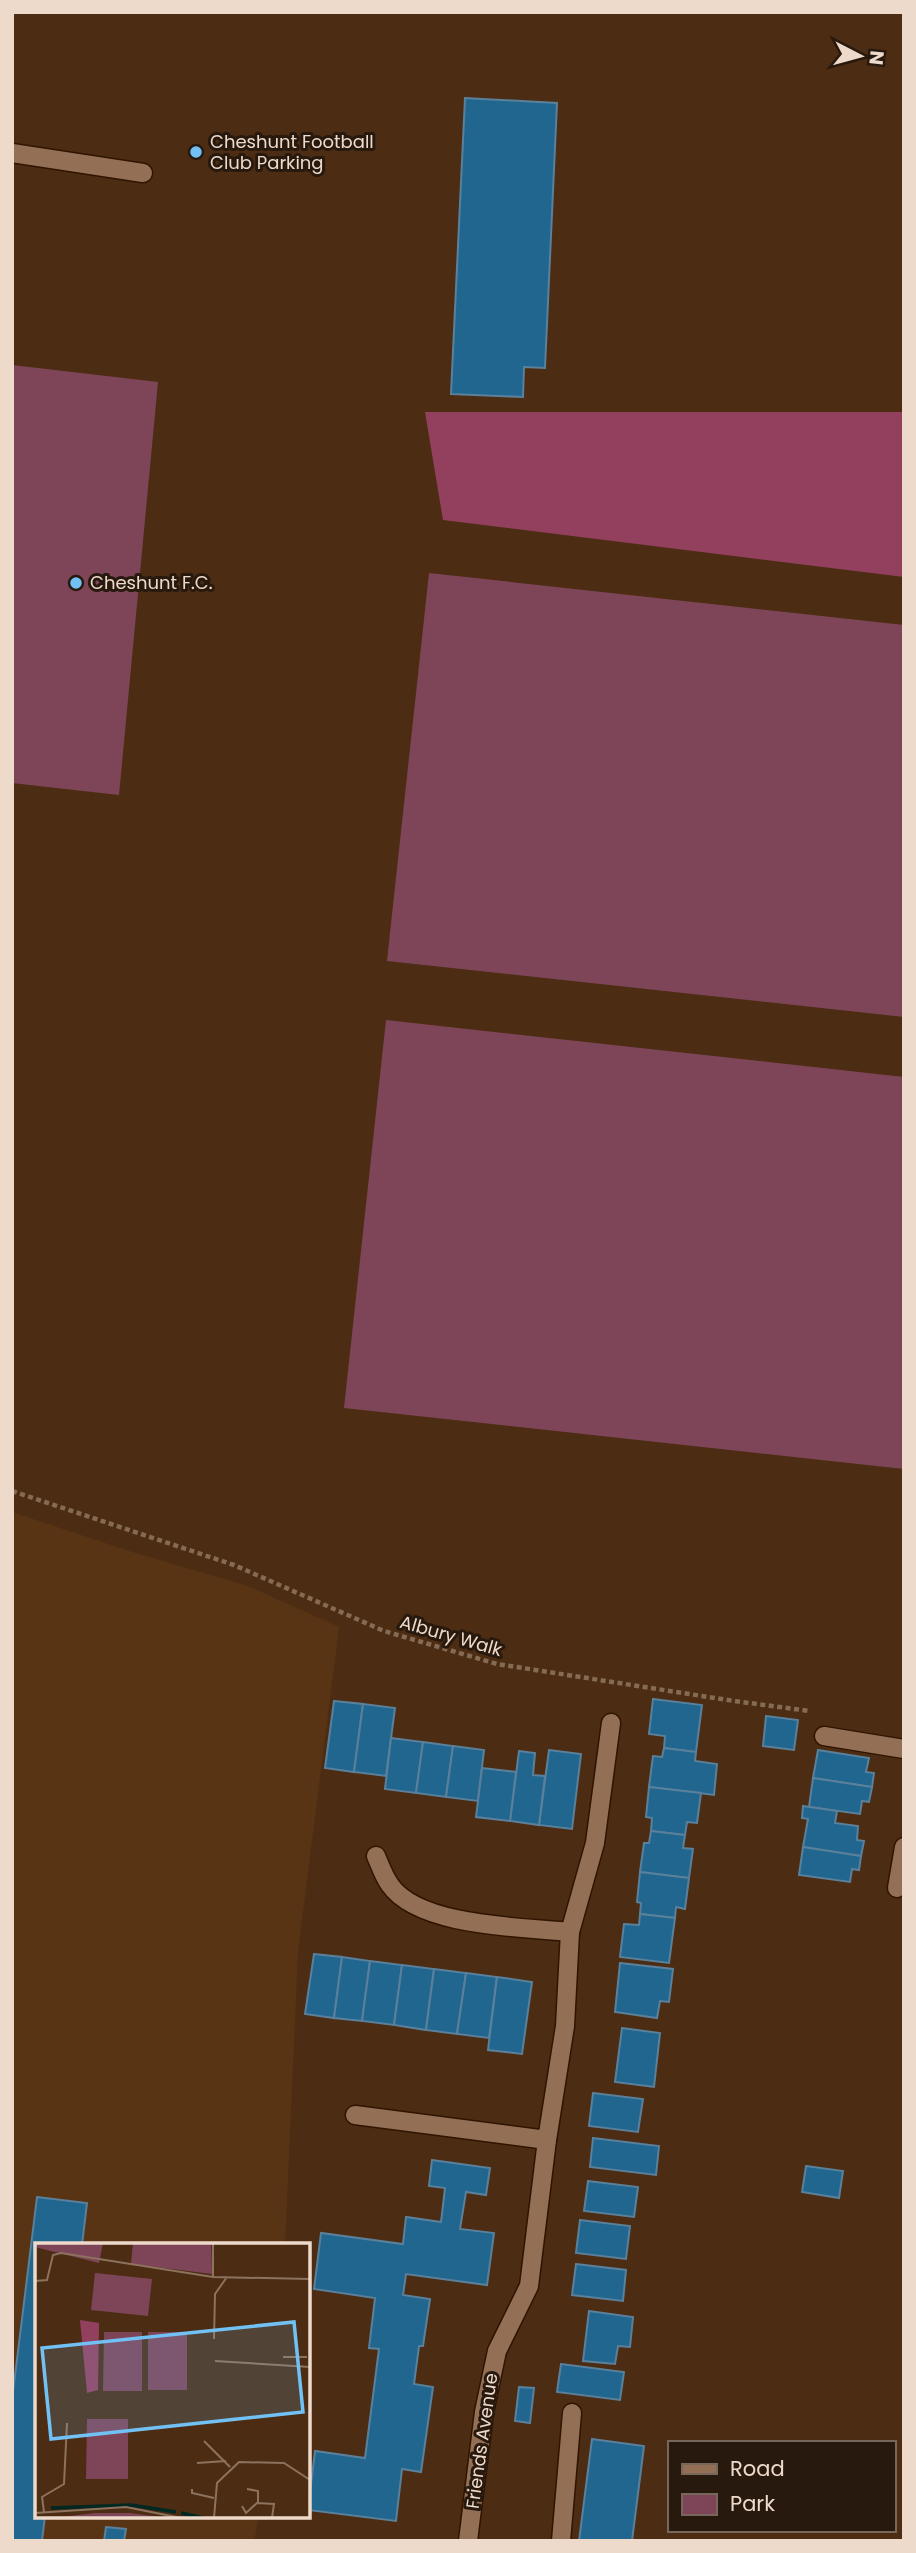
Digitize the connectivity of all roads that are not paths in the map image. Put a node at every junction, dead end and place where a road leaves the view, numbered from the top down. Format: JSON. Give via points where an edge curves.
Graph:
{"nodes":[{"id":1,"x":12,"y":153,"type":"edge"},
{"id":2,"x":143,"y":173,"type":"dead end"},
{"id":3,"x":611,"y":1723,"type":"dead end"},
{"id":4,"x":824,"y":1736,"type":"dead end"},
{"id":5,"x":904,"y":1749,"type":"edge"},
{"id":6,"x":904,"y":1847,"type":"edge"},
{"id":7,"x":376,"y":1856,"type":"dead end"},
{"id":8,"x":897,"y":1888,"type":"dead end"},
{"id":9,"x":570,"y":1932,"type":"junction"},
{"id":10,"x":355,"y":2115,"type":"dead end"},
{"id":11,"x":547,"y":2140,"type":"junction"},
{"id":12,"x":572,"y":2413,"type":"dead end"},
{"id":13,"x":468,"y":2541,"type":"edge"},
{"id":14,"x":561,"y":2541,"type":"edge"}],
"edges":[{"from":1,"to":2,"type":"street"},
{"from":3,"to":9,"type":"street","name":"Friends Avenue","via":[[595,1843]]},
{"from":4,"to":5,"type":"street"},
{"from":6,"to":8,"type":"street"},
{"from":7,"to":9,"type":"street","via":[[391,1886],[408,1902],[431,1912],[459,1921]]},
{"from":9,"to":11,"type":"street","name":"Friends Avenue","via":[[565,2026]]},
{"from":10,"to":11,"type":"street"},
{"from":11,"to":13,"type":"street","name":"Friends Avenue","via":[[529,2286],[496,2351]]},
{"from":12,"to":14,"type":"street"}]}
